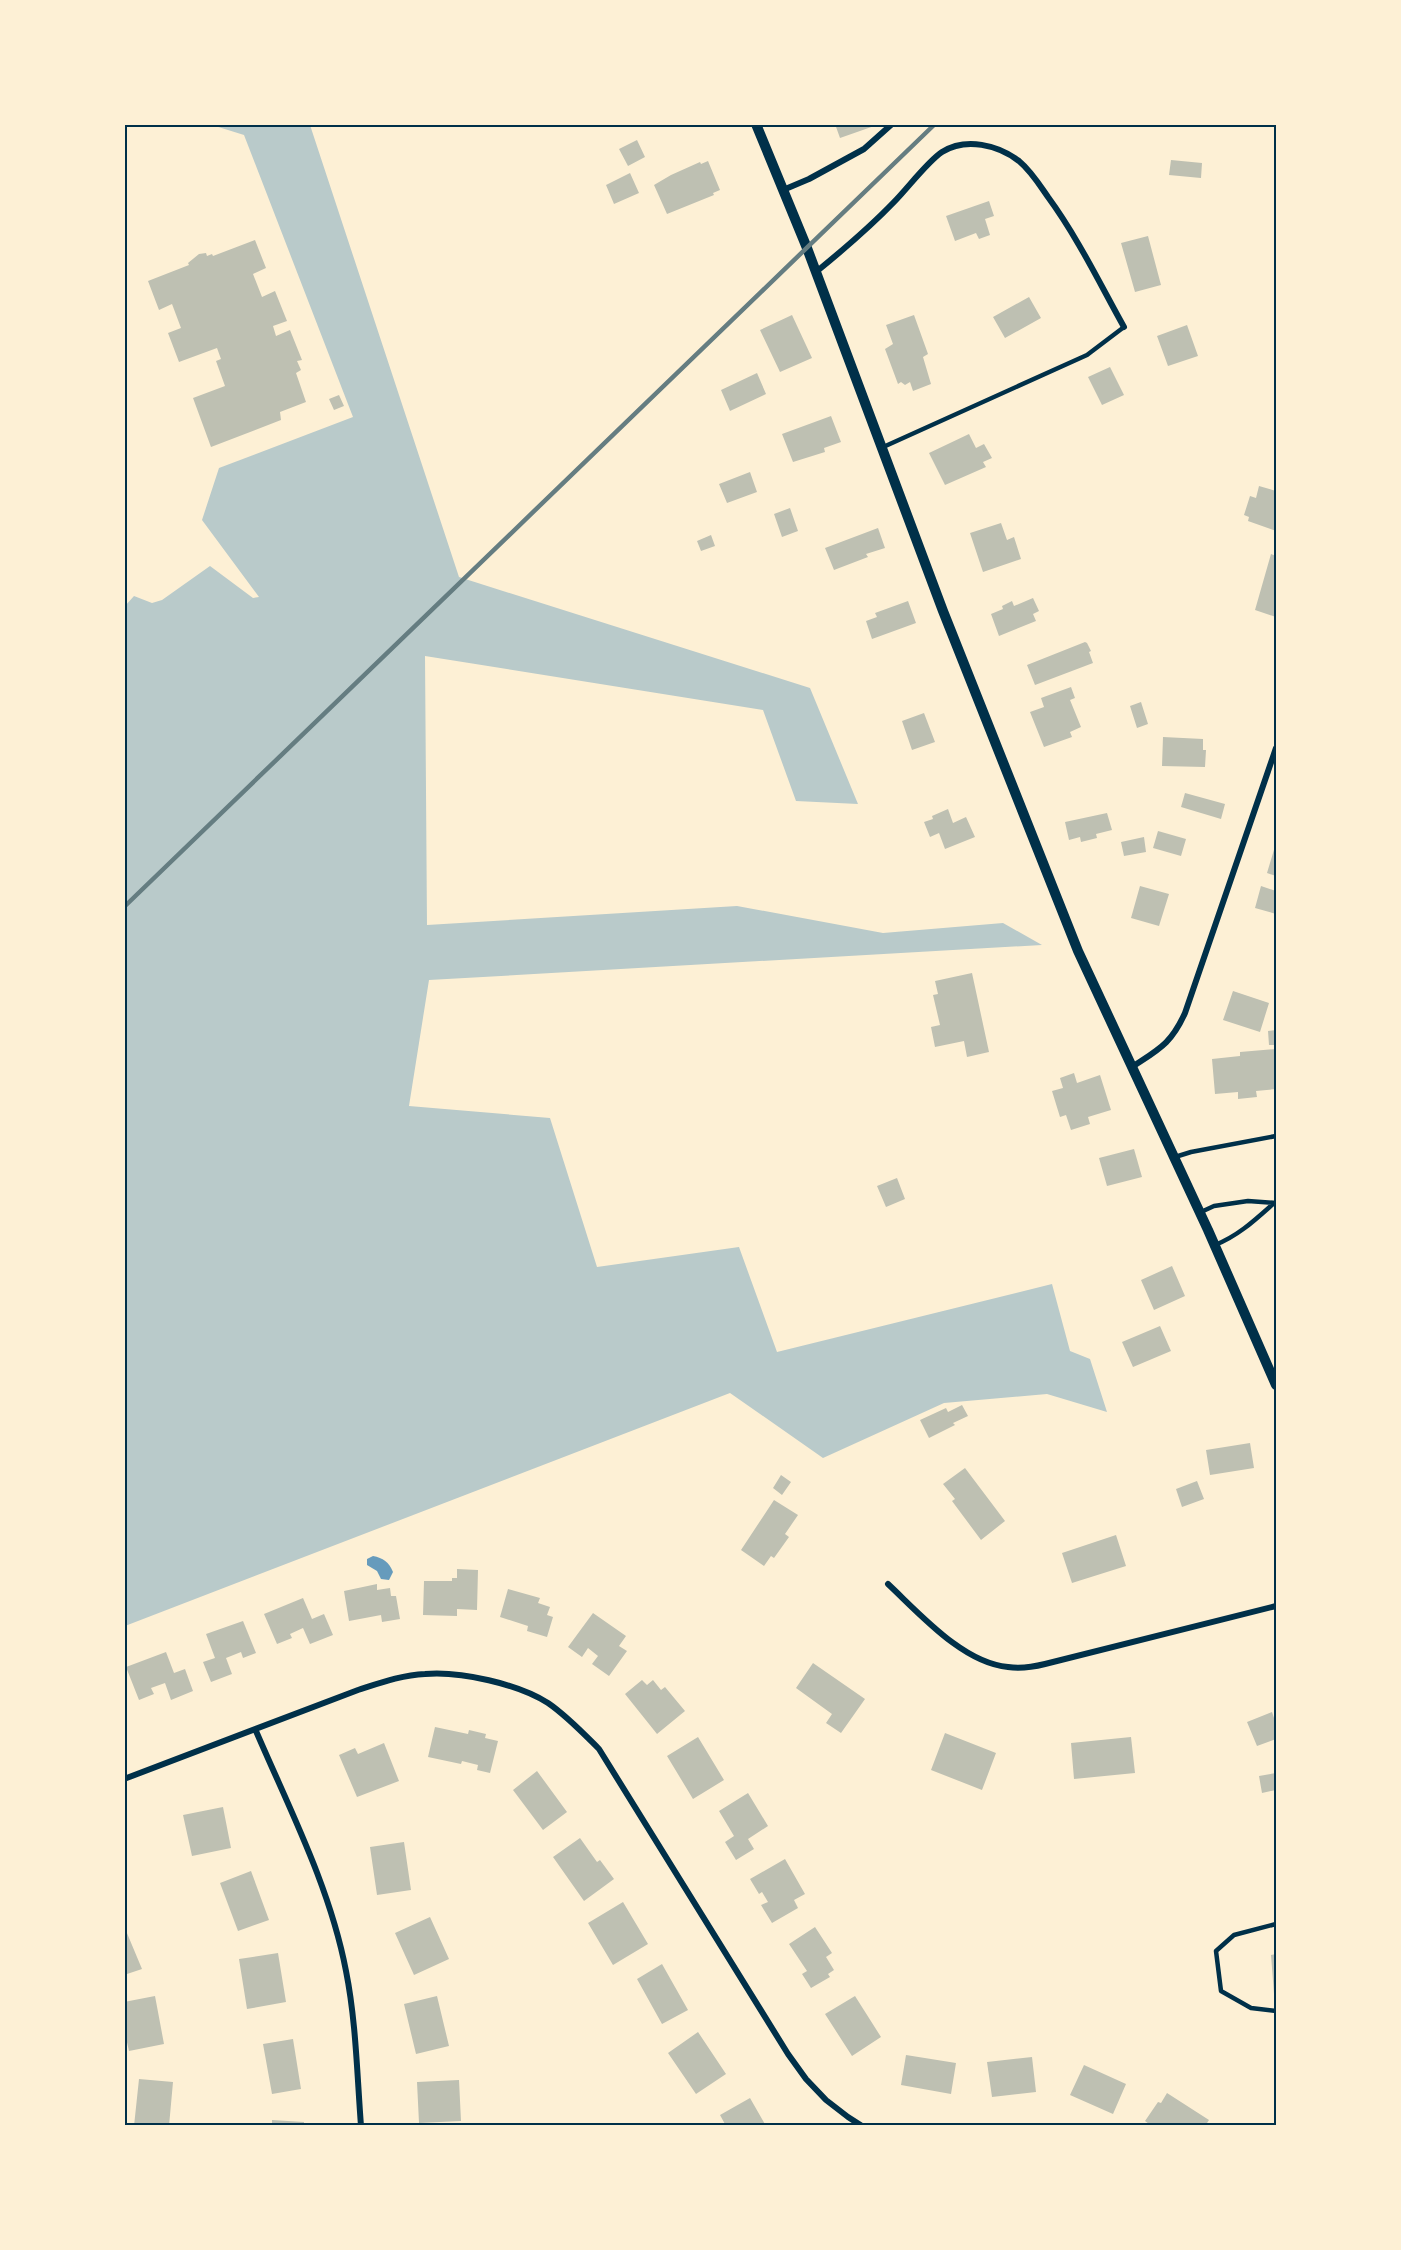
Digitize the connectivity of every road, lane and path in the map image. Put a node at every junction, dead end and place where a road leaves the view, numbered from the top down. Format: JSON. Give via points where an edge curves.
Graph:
{"nodes":[{"id":1,"x":756,"y":124,"type":"edge"},
{"id":2,"x":892,"y":124,"type":"edge"},
{"id":3,"x":782,"y":190,"type":"junction"},
{"id":4,"x":815,"y":272,"type":"junction"},
{"id":5,"x":1124,"y":327,"type":"joint"},
{"id":6,"x":881,"y":448,"type":"junction"},
{"id":7,"x":1276,"y":748,"type":"edge"},
{"id":8,"x":1132,"y":1067,"type":"junction"},
{"id":9,"x":1276,"y":1136,"type":"edge"},
{"id":10,"x":1175,"y":1157,"type":"junction"},
{"id":11,"x":1275,"y":1204,"type":"edge"},
{"id":12,"x":1200,"y":1212,"type":"junction"},
{"id":13,"x":1215,"y":1245,"type":"junction"},
{"id":14,"x":1276,"y":1385,"type":"edge"},
{"id":15,"x":888,"y":1584,"type":"dead end"},
{"id":16,"x":1276,"y":1606,"type":"edge"},
{"id":17,"x":256,"y":1731,"type":"junction"},
{"id":18,"x":124,"y":1779,"type":"edge"},
{"id":19,"x":1276,"y":1924,"type":"edge"},
{"id":20,"x":1276,"y":2011,"type":"edge"},
{"id":21,"x":361,"y":2126,"type":"edge"},
{"id":22,"x":862,"y":2126,"type":"edge"}],
"edges":[{"from":1,"to":3,"type":"street"},
{"from":2,"to":3,"type":"street","via":[[864,149]]},
{"from":3,"to":4,"type":"street"},
{"from":4,"to":5,"type":"street","via":[[887,209],[938,156],[954,147],[977,144],[1018,160],[1037,181]]},
{"from":4,"to":6,"type":"street"},
{"from":5,"to":6,"type":"lane","via":[[1087,355]]},
{"from":6,"to":8,"type":"street","via":[[1078,951]]},
{"from":7,"to":8,"type":"street","via":[[1178,1029],[1166,1044]]},
{"from":8,"to":10,"type":"street"},
{"from":9,"to":10,"type":"lane"},
{"from":10,"to":12,"type":"street"},
{"from":11,"to":12,"type":"lane","via":[[1248,1201]]},
{"from":11,"to":13,"type":"lane"},
{"from":12,"to":13,"type":"street"},
{"from":13,"to":14,"type":"street"},
{"from":15,"to":16,"type":"street","via":[[962,1649],[993,1664],[1016,1668]]},
{"from":17,"to":18,"type":"street"},
{"from":17,"to":21,"type":"street","via":[[318,1876],[337,1934],[351,1999]]},
{"from":17,"to":22,"type":"street","via":[[358,1690],[425,1674],[455,1674],[489,1681],[547,1702],[599,1749],[806,2079],[826,2100]]},
{"from":19,"to":20,"type":"lane","via":[[1234,1935],[1216,1951],[1221,1992],[1251,2008]]}]}
